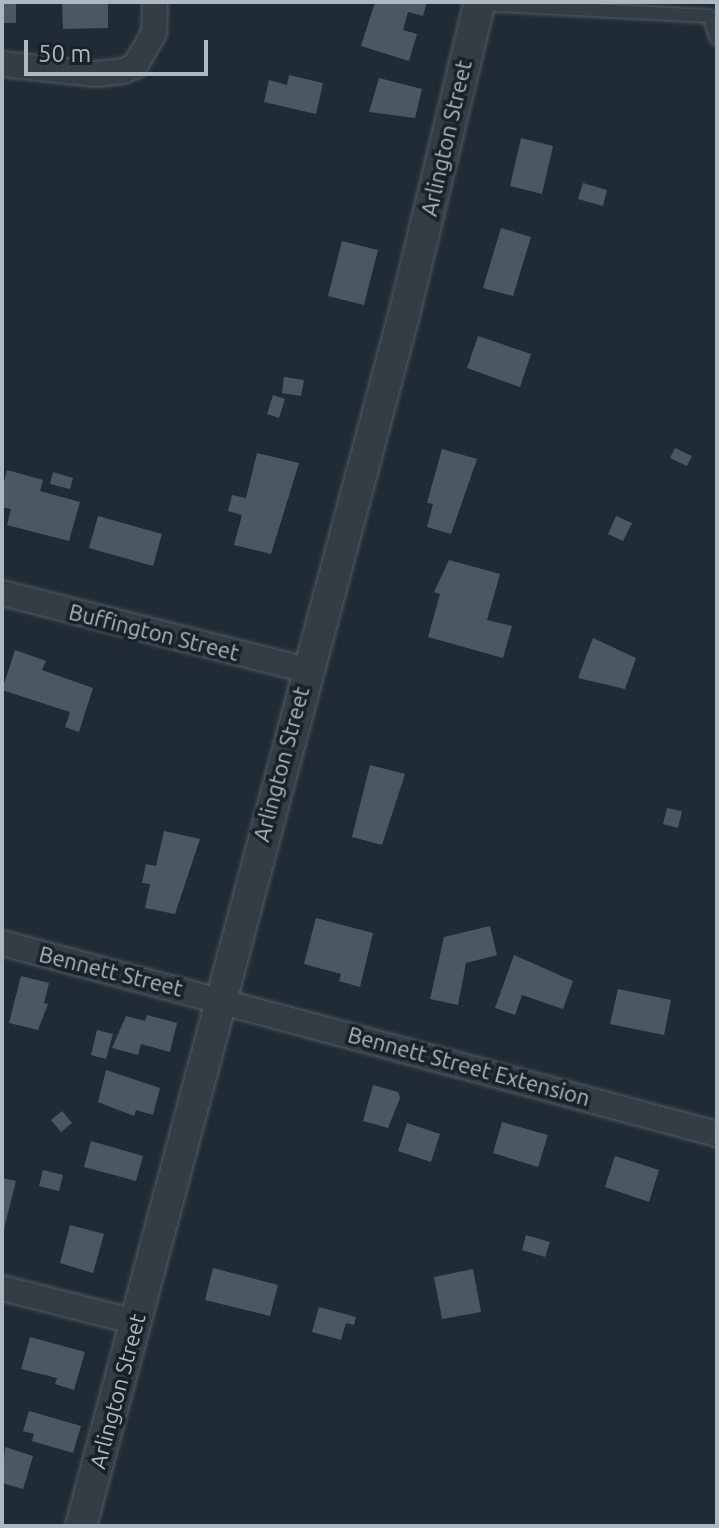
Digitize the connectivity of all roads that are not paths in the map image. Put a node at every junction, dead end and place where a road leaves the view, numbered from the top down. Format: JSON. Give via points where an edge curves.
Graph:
{"nodes":[{"id":1,"x":155,"y":2,"type":"edge"},
{"id":2,"x":479,"y":3,"type":"edge"},
{"id":3,"x":717,"y":39,"type":"edge"},
{"id":4,"x":2,"y":64,"type":"edge"},
{"id":5,"x":2,"y":593,"type":"edge"},
{"id":6,"x":306,"y":670,"type":"junction"},
{"id":7,"x":2,"y":943,"type":"edge"},
{"id":8,"x":220,"y":998,"type":"junction"},
{"id":9,"x":717,"y":1134,"type":"edge"},
{"id":10,"x":2,"y":1288,"type":"edge"},
{"id":11,"x":136,"y":1322,"type":"junction"},
{"id":12,"x":81,"y":1526,"type":"edge"}],
"edges":[{"from":1,"to":4,"type":"street","via":[[154,33],[135,66],[123,71],[96,74]]},
{"from":2,"to":3,"type":"lane","via":[[709,16]]},
{"from":2,"to":6,"type":"street","name":"Arlington Street","via":[[404,315]]},
{"from":5,"to":6,"type":"street","name":"Buffington Street"},
{"from":6,"to":8,"type":"street","name":"Arlington Street"},
{"from":7,"to":8,"type":"street","name":"Bennett Street"},
{"from":8,"to":9,"type":"street","name":"Bennett Street Extension"},
{"from":8,"to":11,"type":"street","name":"Arlington Street"},
{"from":10,"to":11,"type":"street"},
{"from":11,"to":12,"type":"street","name":"Arlington Street"}]}
